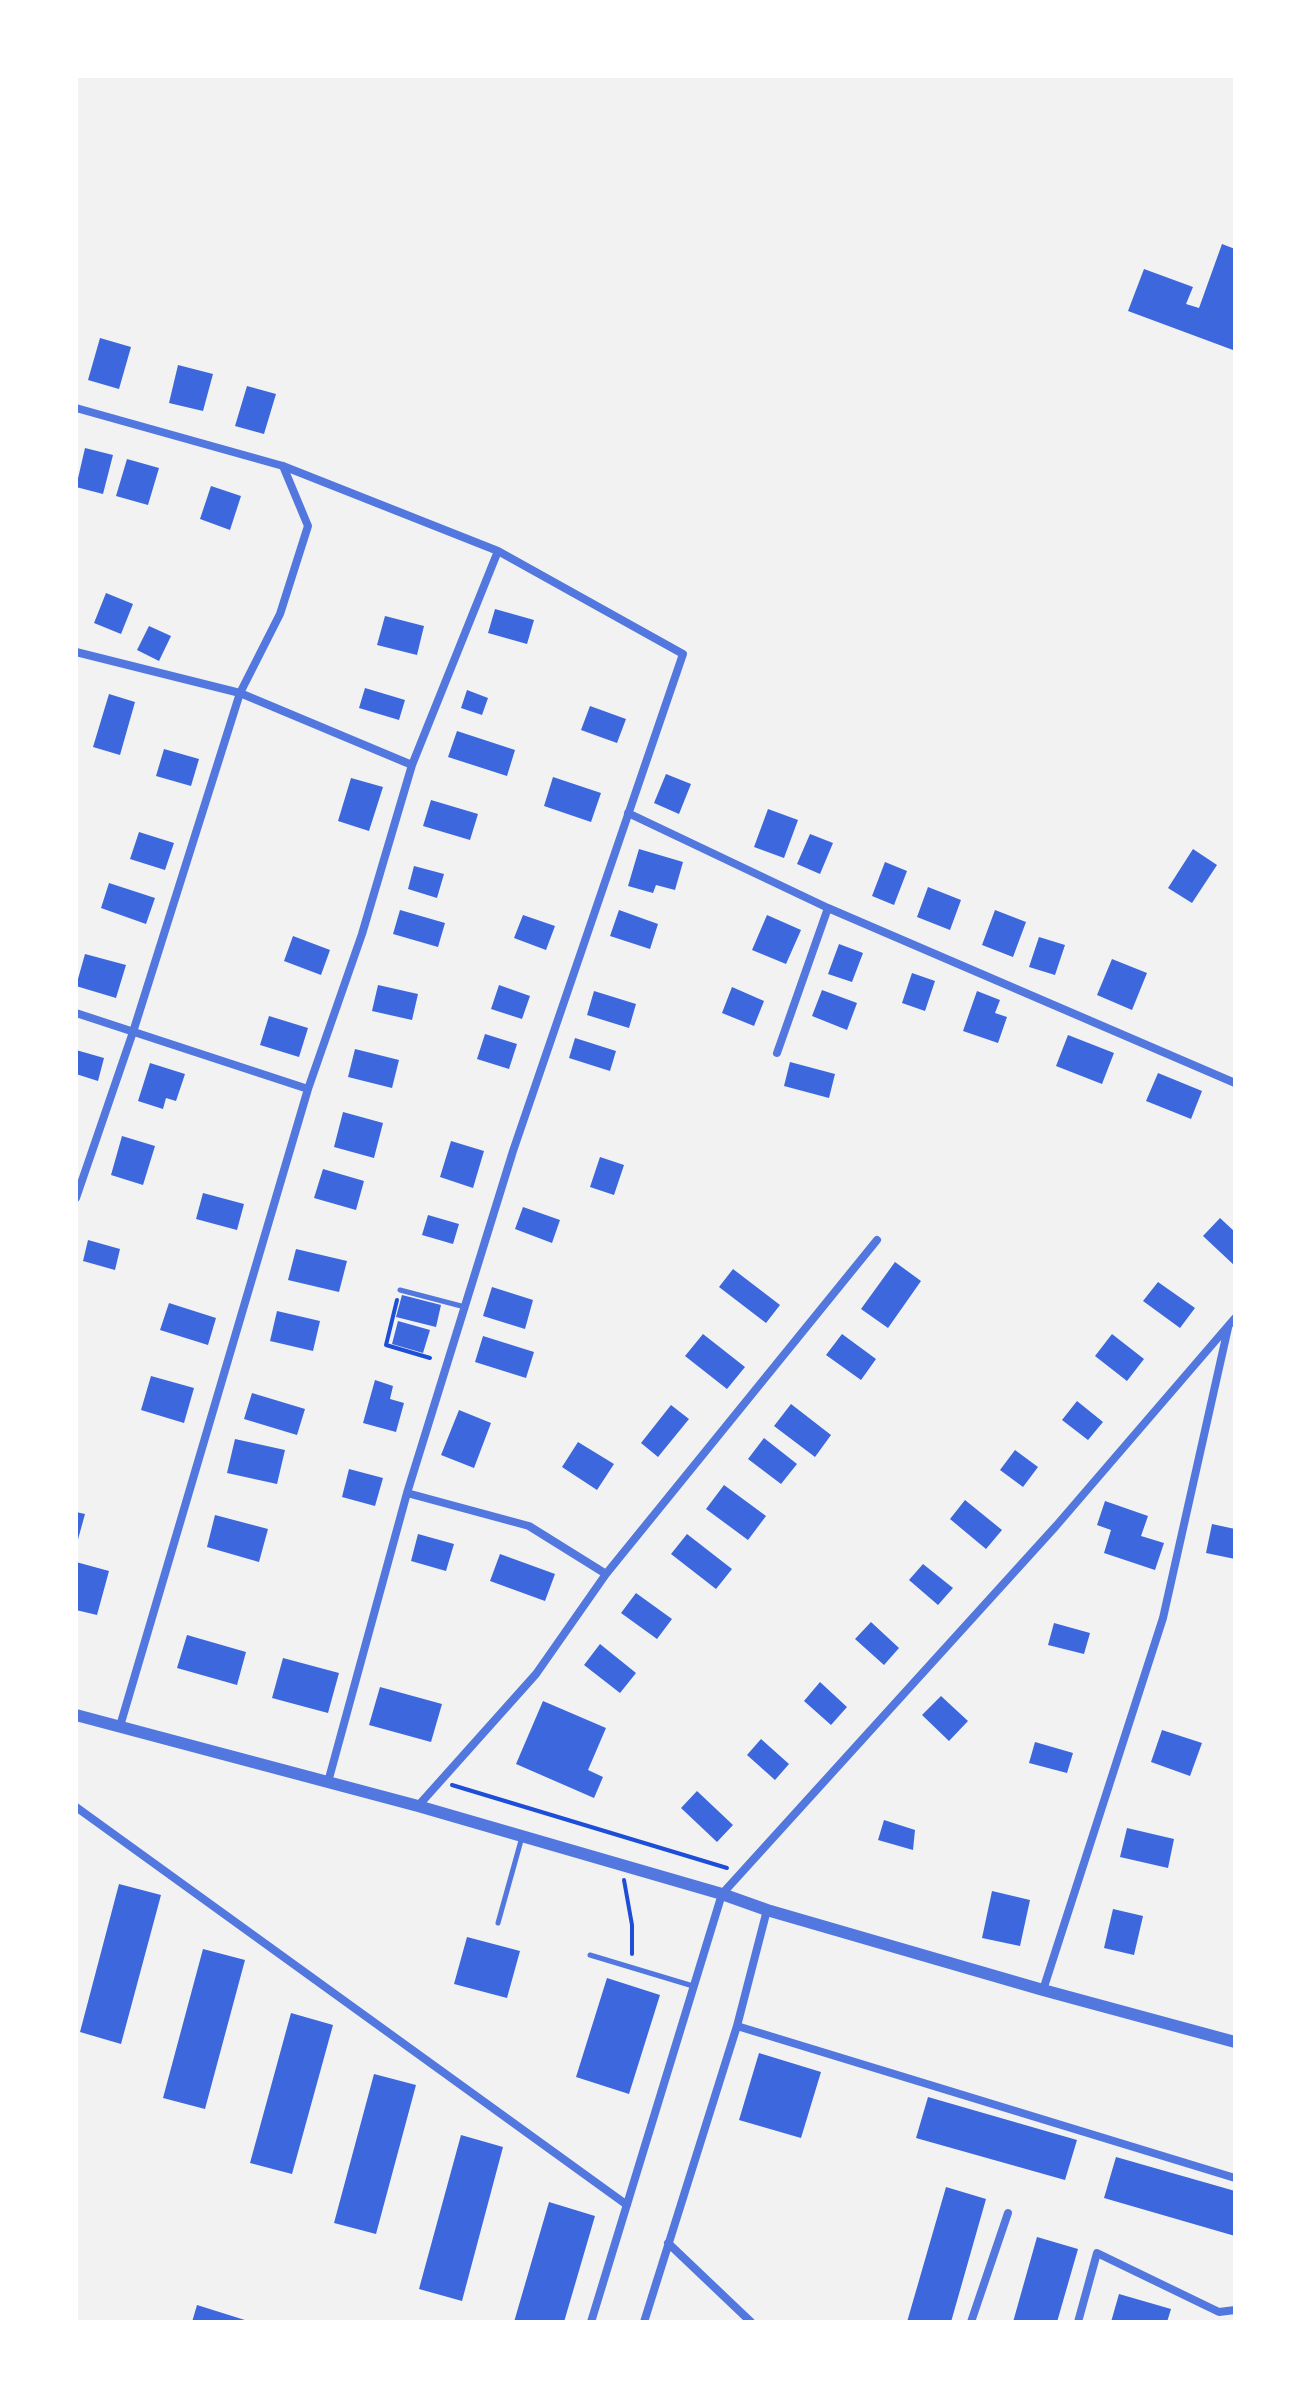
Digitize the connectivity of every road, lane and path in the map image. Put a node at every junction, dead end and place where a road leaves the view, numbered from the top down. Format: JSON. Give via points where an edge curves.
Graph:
{"nodes":[{"id":1,"x":76,"y":408,"type":"edge"},
{"id":2,"x":283,"y":466,"type":"junction"},
{"id":3,"x":498,"y":551,"type":"junction"},
{"id":4,"x":76,"y":652,"type":"edge"},
{"id":5,"x":240,"y":693,"type":"junction"},
{"id":6,"x":412,"y":765,"type":"junction"},
{"id":7,"x":628,"y":813,"type":"junction"},
{"id":8,"x":828,"y":908,"type":"junction"},
{"id":9,"x":76,"y":1013,"type":"edge"},
{"id":10,"x":133,"y":1032,"type":"junction"},
{"id":11,"x":777,"y":1053,"type":"dead end"},
{"id":12,"x":1235,"y":1083,"type":"edge"},
{"id":13,"x":308,"y":1089,"type":"junction"},
{"id":14,"x":76,"y":1198,"type":"edge"},
{"id":15,"x":877,"y":1240,"type":"dead end"},
{"id":16,"x":400,"y":1290,"type":"joint"},
{"id":17,"x":465,"y":1307,"type":"junction"},
{"id":18,"x":1235,"y":1318,"type":"edge"},
{"id":19,"x":1228,"y":1326,"type":"junction"},
{"id":20,"x":430,"y":1358,"type":"dead end"},
{"id":21,"x":407,"y":1493,"type":"junction"},
{"id":22,"x":606,"y":1574,"type":"junction"},
{"id":23,"x":76,"y":1715,"type":"edge"},
{"id":24,"x":120,"y":1726,"type":"junction"},
{"id":25,"x":440,"y":1781,"type":"junction"},
{"id":26,"x":328,"y":1782,"type":"junction"},
{"id":27,"x":418,"y":1806,"type":"junction"},
{"id":28,"x":76,"y":1807,"type":"edge"},
{"id":29,"x":522,"y":1836,"type":"junction"},
{"id":30,"x":622,"y":1865,"type":"junction"},
{"id":31,"x":741,"y":1872,"type":"junction"},
{"id":32,"x":722,"y":1894,"type":"junction"},
{"id":33,"x":767,"y":1910,"type":"junction"},
{"id":34,"x":498,"y":1923,"type":"dead end"},
{"id":35,"x":590,"y":1955,"type":"dead end"},
{"id":36,"x":632,"y":1968,"type":"junction"},
{"id":37,"x":693,"y":1986,"type":"junction"},
{"id":38,"x":1043,"y":1990,"type":"junction"},
{"id":39,"x":737,"y":2026,"type":"junction"},
{"id":40,"x":1235,"y":2042,"type":"edge"},
{"id":41,"x":1235,"y":2178,"type":"edge"},
{"id":42,"x":627,"y":2205,"type":"junction"},
{"id":43,"x":1008,"y":2213,"type":"dead end"},
{"id":44,"x":668,"y":2243,"type":"junction"},
{"id":45,"x":1235,"y":2310,"type":"edge"},
{"id":46,"x":1219,"y":2312,"type":"junction"},
{"id":47,"x":591,"y":2322,"type":"edge"},
{"id":48,"x":644,"y":2322,"type":"edge"},
{"id":49,"x":751,"y":2322,"type":"edge"},
{"id":50,"x":971,"y":2322,"type":"edge"},
{"id":51,"x":1078,"y":2322,"type":"edge"},
{"id":52,"x":1216,"y":2322,"type":"edge"}],
"edges":[{"from":1,"to":2,"type":"street"},
{"from":2,"to":3,"type":"street"},
{"from":2,"to":5,"type":"street","via":[[308,526],[280,614]]},
{"from":3,"to":6,"type":"street"},
{"from":3,"to":7,"type":"street","via":[[683,654]]},
{"from":4,"to":5,"type":"street"},
{"from":5,"to":6,"type":"street"},
{"from":5,"to":10,"type":"street"},
{"from":6,"to":13,"type":"street","via":[[362,934]]},
{"from":7,"to":8,"type":"street"},
{"from":7,"to":17,"type":"street"},
{"from":8,"to":11,"type":"street"},
{"from":8,"to":12,"type":"street"},
{"from":9,"to":10,"type":"street"},
{"from":10,"to":13,"type":"street"},
{"from":10,"to":14,"type":"street"},
{"from":13,"to":24,"type":"street"},
{"from":15,"to":22,"type":"street"},
{"from":16,"to":17,"type":"lane"},
{"from":16,"to":20,"type":"path","via":[[386,1345]]},
{"from":17,"to":21,"type":"street"},
{"from":18,"to":19,"type":"street"},
{"from":19,"to":31,"type":"street","via":[[1056,1526]]},
{"from":19,"to":38,"type":"street","via":[[1163,1618]]},
{"from":21,"to":22,"type":"street","via":[[529,1526]]},
{"from":21,"to":26,"type":"street"},
{"from":22,"to":25,"type":"street","via":[[536,1674]]},
{"from":23,"to":24,"type":"street"},
{"from":24,"to":26,"type":"street"},
{"from":25,"to":27,"type":"street"},
{"from":25,"to":31,"type":"path"},
{"from":26,"to":27,"type":"street"},
{"from":27,"to":29,"type":"street"},
{"from":28,"to":42,"type":"street"},
{"from":29,"to":30,"type":"street"},
{"from":29,"to":34,"type":"lane"},
{"from":30,"to":32,"type":"street"},
{"from":30,"to":36,"type":"path","via":[[632,1925]]},
{"from":31,"to":32,"type":"street"},
{"from":32,"to":33,"type":"street"},
{"from":32,"to":37,"type":"street"},
{"from":33,"to":38,"type":"street"},
{"from":33,"to":39,"type":"street"},
{"from":35,"to":36,"type":"lane"},
{"from":36,"to":37,"type":"lane"},
{"from":37,"to":42,"type":"street"},
{"from":38,"to":40,"type":"street"},
{"from":39,"to":41,"type":"street"},
{"from":39,"to":44,"type":"street"},
{"from":42,"to":47,"type":"street"},
{"from":43,"to":50,"type":"street"},
{"from":44,"to":48,"type":"street"},
{"from":44,"to":49,"type":"street"},
{"from":45,"to":46,"type":"street"},
{"from":46,"to":51,"type":"street","via":[[1097,2253]]},
{"from":46,"to":52,"type":"street"}]}
